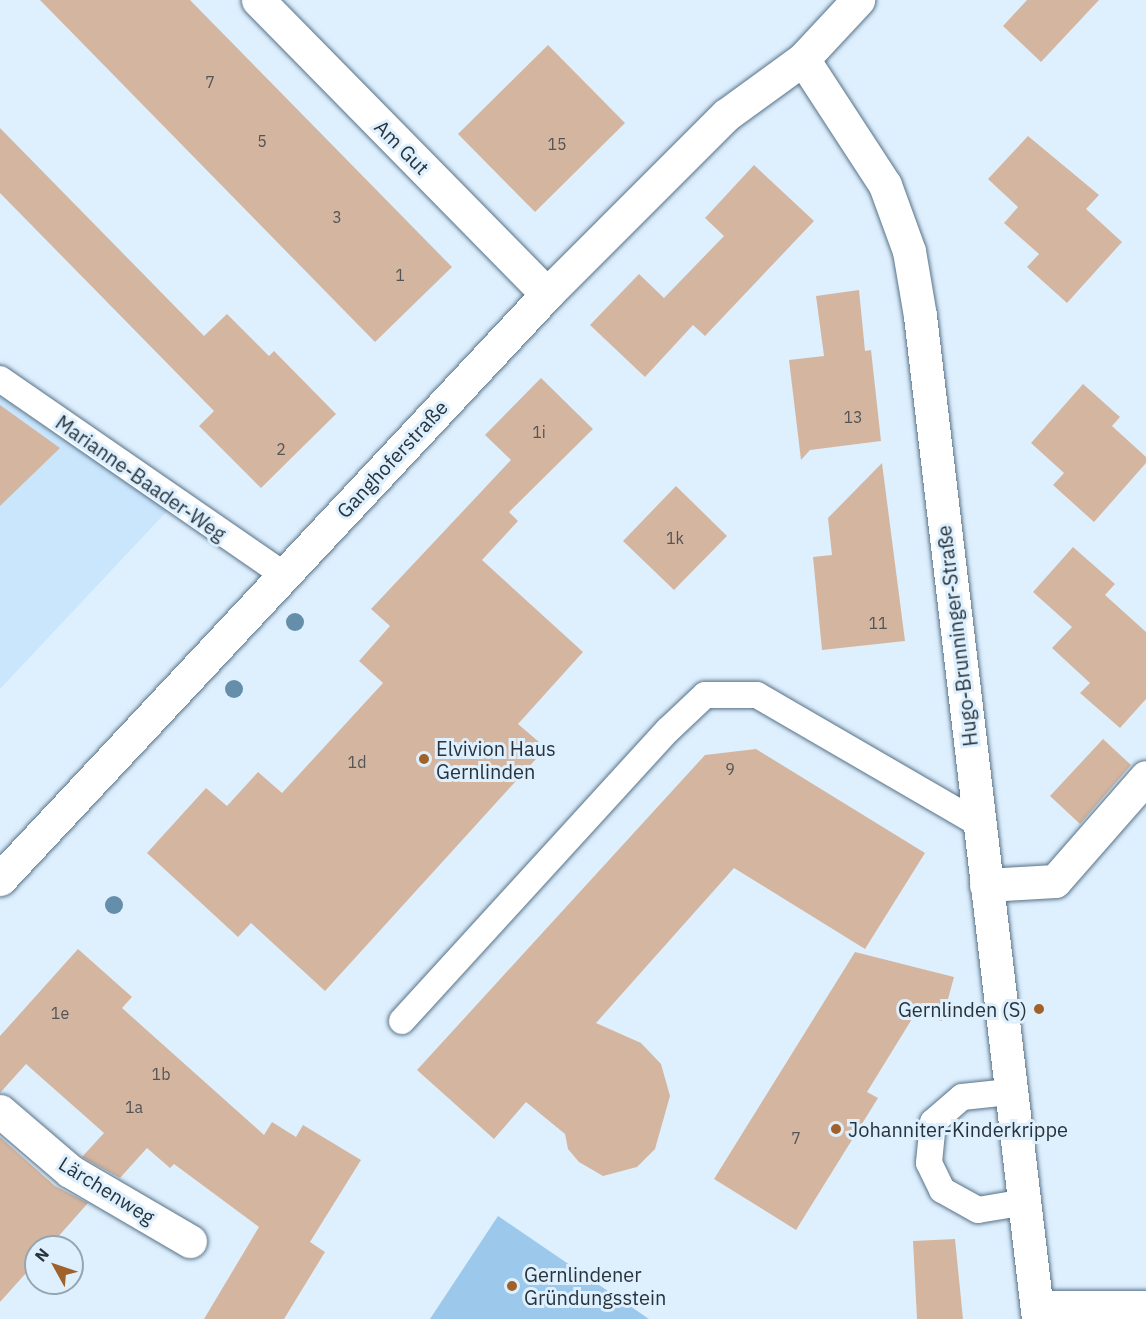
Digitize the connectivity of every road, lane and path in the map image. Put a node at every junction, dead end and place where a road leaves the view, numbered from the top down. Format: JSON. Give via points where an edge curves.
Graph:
{"nodes":[{"id":1,"x":258,"y":0,"type":"edge"},
{"id":2,"x":858,"y":0,"type":"edge"},
{"id":3,"x":803,"y":59,"type":"junction"},
{"id":4,"x":547,"y":294,"type":"junction"},
{"id":5,"x":0,"y":379,"type":"edge"},
{"id":6,"x":284,"y":575,"type":"junction"},
{"id":7,"x":1146,"y":777,"type":"edge"},
{"id":8,"x":978,"y":823,"type":"junction"},
{"id":9,"x":0,"y":879,"type":"edge"},
{"id":10,"x":986,"y":885,"type":"junction"},
{"id":11,"x":402,"y":1021,"type":"dead end"},
{"id":12,"x":1009,"y":1092,"type":"junction"},
{"id":13,"x":0,"y":1111,"type":"edge"},
{"id":14,"x":1026,"y":1202,"type":"junction"},
{"id":15,"x":190,"y":1241,"type":"dead end"},
{"id":16,"x":1146,"y":1306,"type":"edge"},
{"id":17,"x":1037,"y":1313,"type":"edge"}],
"edges":[{"from":1,"to":4,"type":"street","name":"Am Gut"},
{"from":2,"to":3,"type":"street"},
{"from":3,"to":4,"type":"street","name":"Ganghoferstraße","via":[[726,115]]},
{"from":3,"to":8,"type":"street","name":"Hugo-Brunninger-Straße","via":[[885,185],[909,251],[920,316]]},
{"from":4,"to":6,"type":"street","name":"Ganghoferstraße"},
{"from":5,"to":6,"type":"lane","name":"Marianne-Baader-Weg"},
{"from":6,"to":9,"type":"street","name":"Ganghoferstraße"},
{"from":7,"to":10,"type":"street","via":[[1055,881]]},
{"from":8,"to":10,"type":"street","name":"Hugo-Brunninger-Straße"},
{"from":8,"to":11,"type":"lane","via":[[757,695],[705,695],[668,730]]},
{"from":10,"to":12,"type":"street","name":"Hugo-Brunninger-Straße"},
{"from":12,"to":14,"type":"street","name":"Hugo-Brunninger-Straße"},
{"from":12,"to":14,"type":"lane","via":[[962,1097],[933,1122],[929,1163],[942,1190],[978,1210]]},
{"from":13,"to":15,"type":"street","name":"Lärchenweg","via":[[70,1171]]},
{"from":14,"to":17,"type":"street","name":"Hugo-Brunninger-Straße"},
{"from":16,"to":17,"type":"street"}]}
